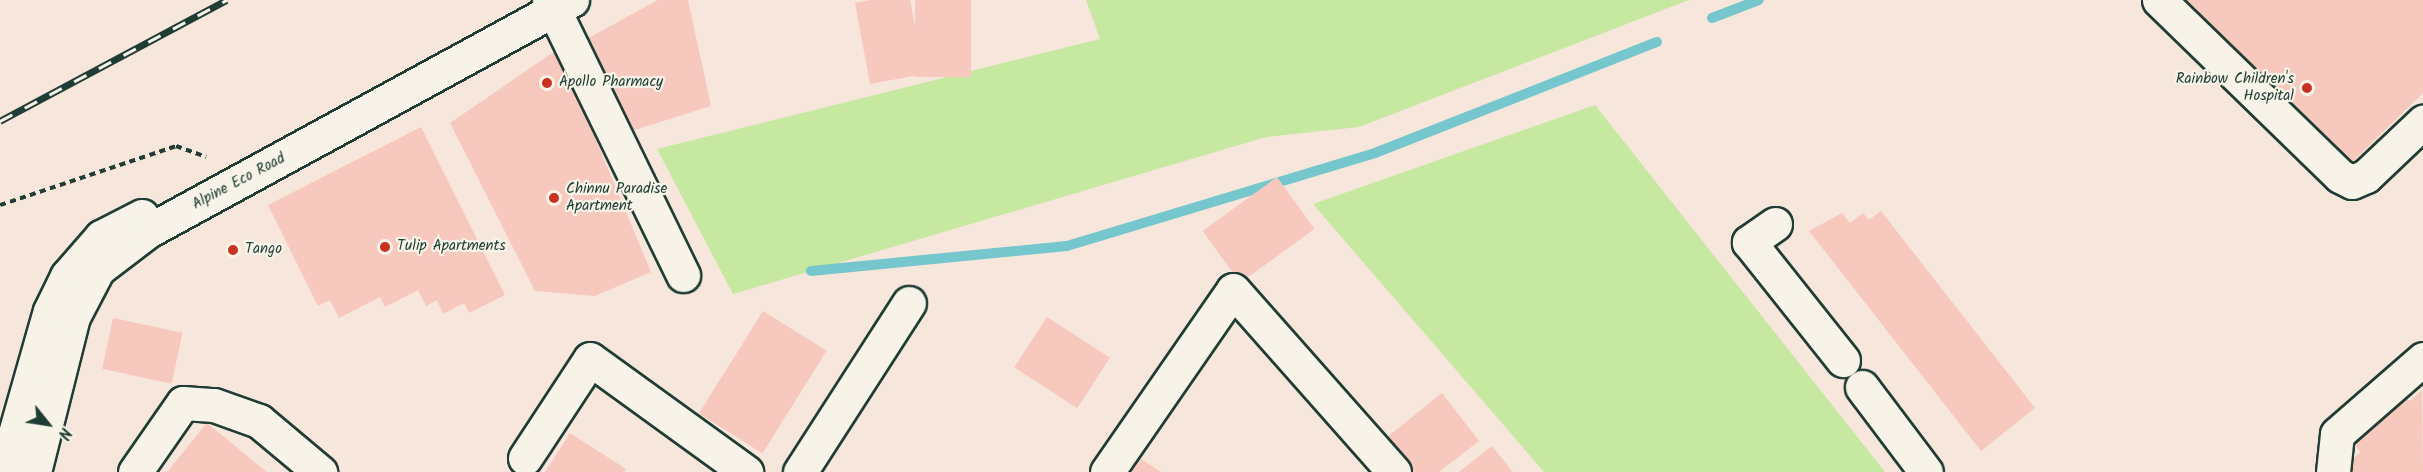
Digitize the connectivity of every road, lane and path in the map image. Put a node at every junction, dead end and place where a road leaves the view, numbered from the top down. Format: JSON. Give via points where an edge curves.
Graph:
{"nodes":[{"id":1,"x":2159,"y":0,"type":"edge"},
{"id":2,"x":551,"y":3,"type":"edge"},
{"id":3,"x":2423,"y":122,"type":"edge"},
{"id":4,"x":236,"y":169,"type":"junction"},
{"id":5,"x":0,"y":205,"type":"edge"},
{"id":6,"x":1775,"y":224,"type":"dead end"},
{"id":7,"x":683,"y":275,"type":"dead end"},
{"id":8,"x":909,"y":303,"type":"dead end"},
{"id":9,"x":2423,"y":359,"type":"edge"},
{"id":10,"x":1843,"y":360,"type":"dead end"},
{"id":11,"x":1862,"y":387,"type":"dead end"},
{"id":12,"x":525,"y":458,"type":"dead end"},
{"id":13,"x":1940,"y":469,"type":"edge"},
{"id":14,"x":4,"y":472,"type":"edge"},
{"id":15,"x":34,"y":472,"type":"edge"},
{"id":16,"x":135,"y":472,"type":"edge"},
{"id":17,"x":320,"y":472,"type":"edge"},
{"id":18,"x":746,"y":472,"type":"edge"},
{"id":19,"x":800,"y":472,"type":"edge"},
{"id":20,"x":1107,"y":472,"type":"edge"},
{"id":21,"x":1394,"y":472,"type":"edge"},
{"id":22,"x":2333,"y":472,"type":"edge"}],
"edges":[{"from":1,"to":3,"type":"street","via":[[2352,182],[2366,176]]},
{"from":2,"to":4,"type":"street","name":"Alpine Eco Road"},
{"from":2,"to":7,"type":"street"},
{"from":2,"to":15,"type":"street","name":"Alpine Eco Road","via":[[148,231],[98,269],[73,317]]},
{"from":4,"to":5,"type":"path","via":[[176,146]]},
{"from":4,"to":14,"type":"street","name":"Alpine Eco Road","via":[[101,237],[67,276],[50,311]]},
{"from":6,"to":10,"type":"street","via":[[1749,242]]},
{"from":8,"to":19,"type":"street"},
{"from":9,"to":22,"type":"street","via":[[2337,434]]},
{"from":11,"to":13,"type":"street"},
{"from":12,"to":18,"type":"street","via":[[590,359]]},
{"from":16,"to":17,"type":"street","via":[[183,403],[214,405],[259,421]]},
{"from":20,"to":21,"type":"street","via":[[1233,290]]}]}
